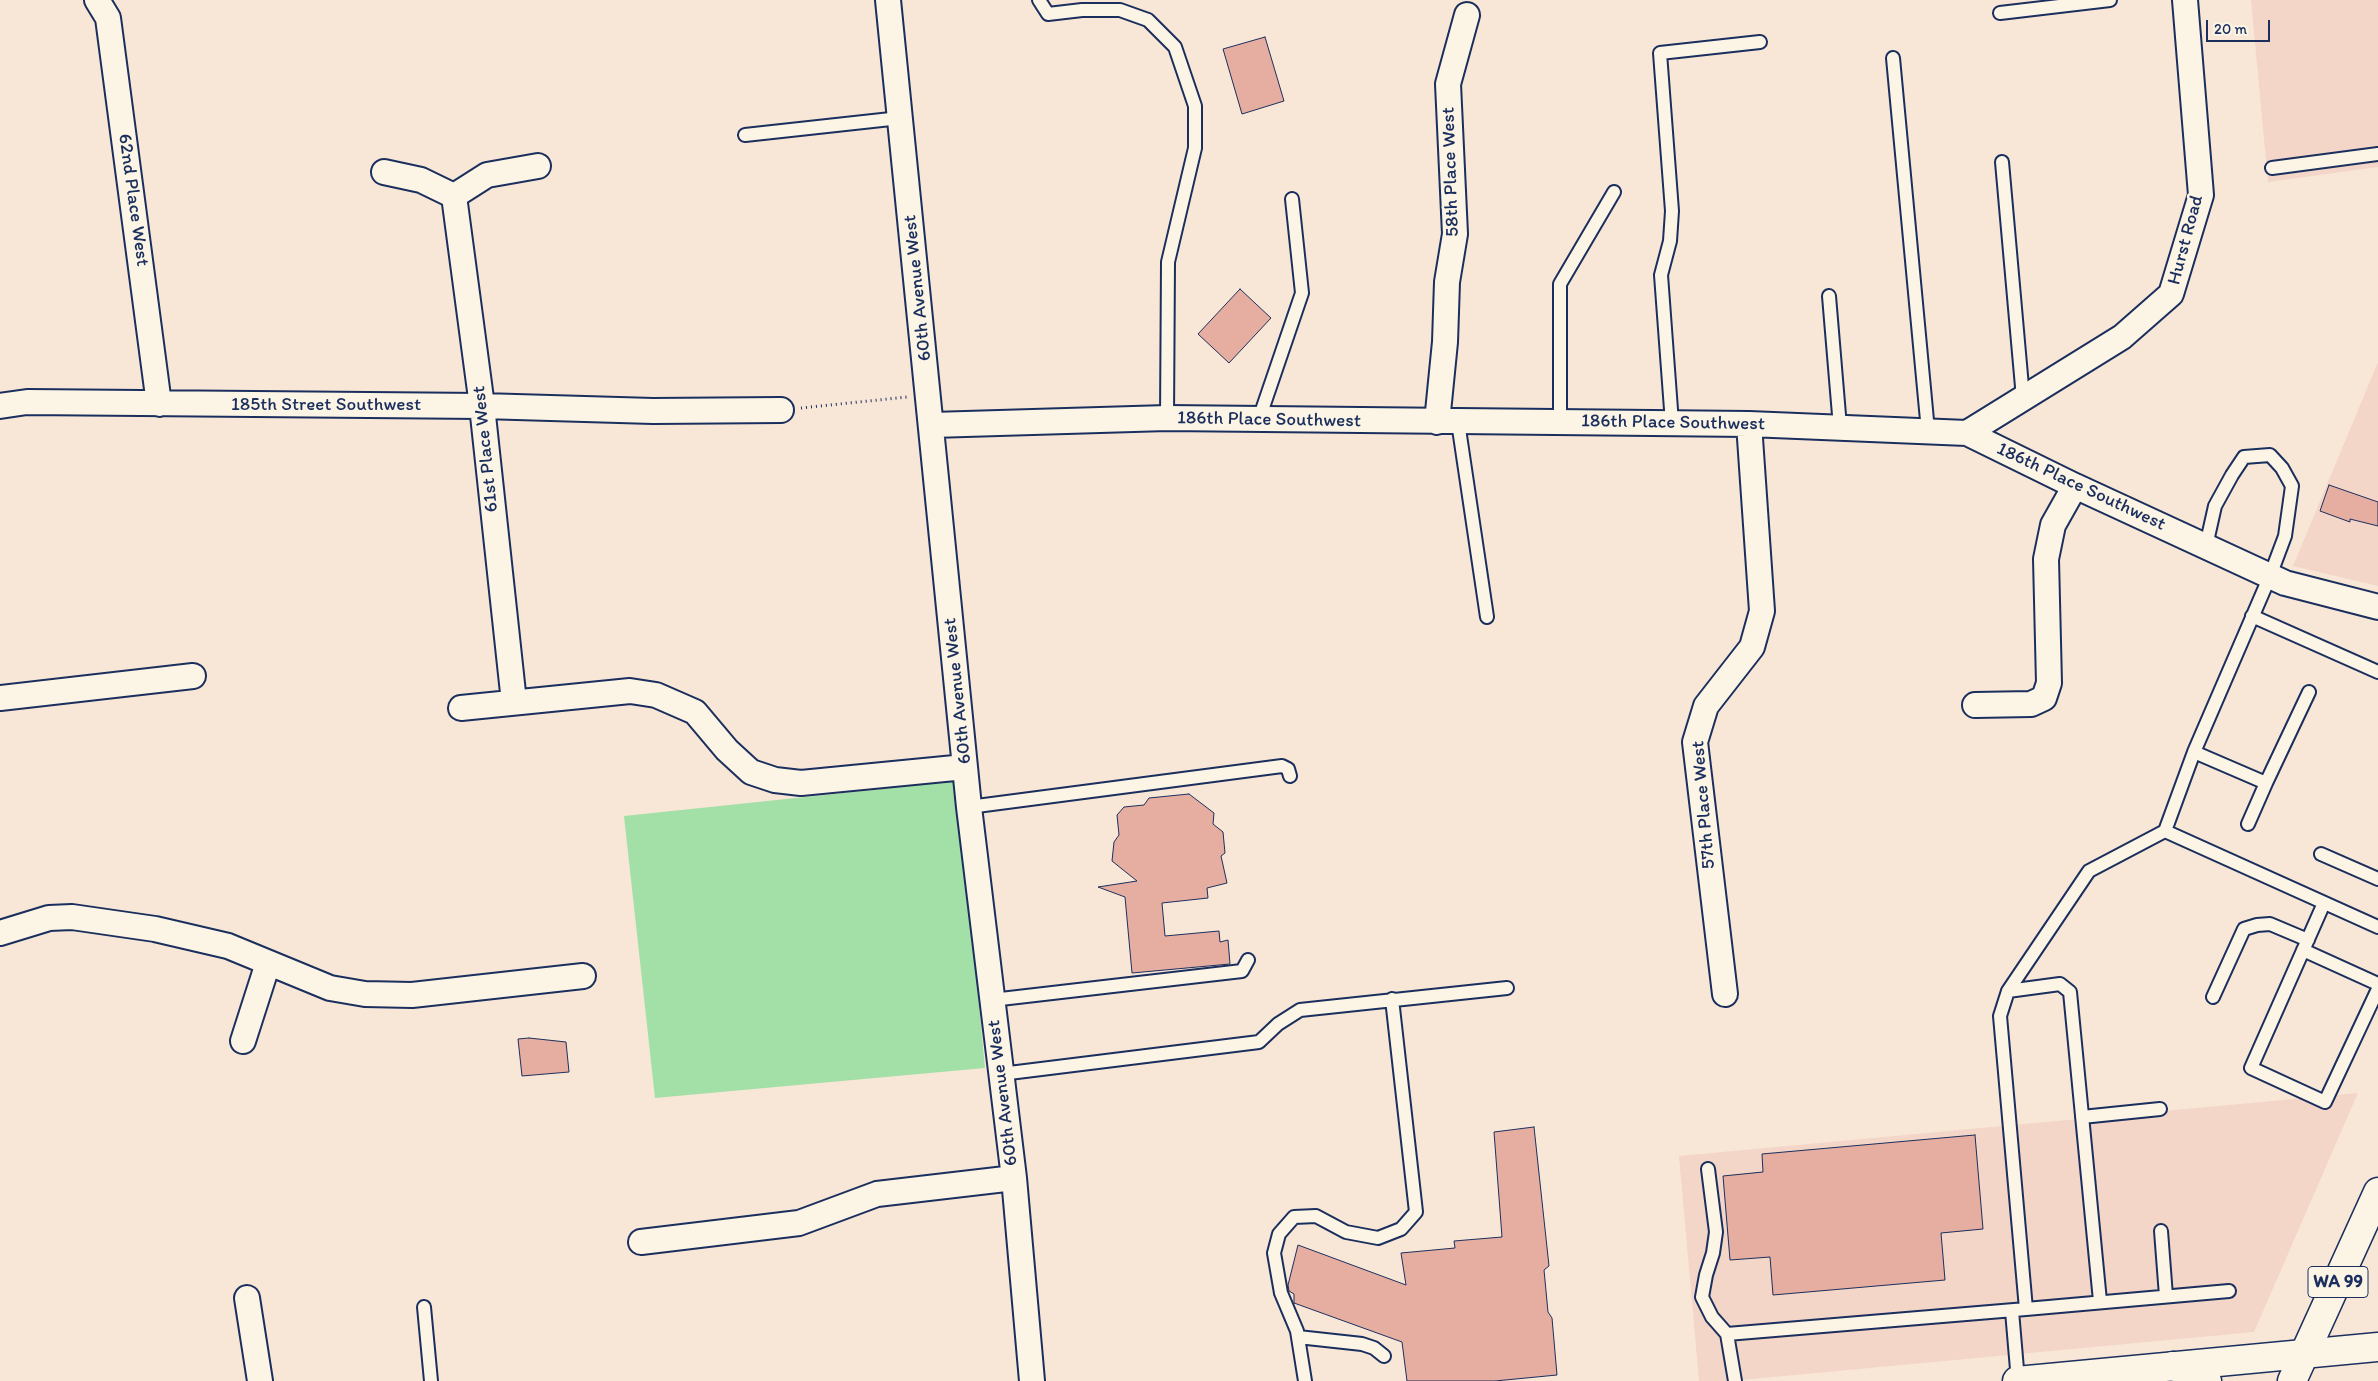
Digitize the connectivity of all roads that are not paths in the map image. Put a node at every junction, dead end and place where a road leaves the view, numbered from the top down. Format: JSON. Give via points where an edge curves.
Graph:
{"nodes":[{"id":1,"x":97,"y":0,"type":"edge"},
{"id":2,"x":888,"y":0,"type":"edge"},
{"id":3,"x":1039,"y":0,"type":"edge"},
{"id":4,"x":2110,"y":0,"type":"edge"},
{"id":5,"x":2186,"y":0,"type":"edge"},
{"id":6,"x":2000,"y":13,"type":"dead end"},
{"id":7,"x":1467,"y":15,"type":"dead end"},
{"id":8,"x":1760,"y":42,"type":"dead end"},
{"id":9,"x":1893,"y":58,"type":"dead end"},
{"id":10,"x":900,"y":118,"type":"junction"},
{"id":11,"x":746,"y":136,"type":"dead end"},
{"id":12,"x":2378,"y":154,"type":"edge"},
{"id":13,"x":2002,"y":162,"type":"dead end"},
{"id":14,"x":538,"y":166,"type":"dead end"},
{"id":15,"x":2272,"y":168,"type":"dead end"},
{"id":16,"x":384,"y":172,"type":"dead end"},
{"id":17,"x":1614,"y":192,"type":"dead end"},
{"id":18,"x":454,"y":196,"type":"junction"},
{"id":19,"x":1292,"y":200,"type":"dead end"},
{"id":20,"x":1829,"y":296,"type":"dead end"},
{"id":21,"x":2023,"y":398,"type":"junction"},
{"id":22,"x":160,"y":404,"type":"junction"},
{"id":23,"x":0,"y":406,"type":"edge"},
{"id":24,"x":482,"y":406,"type":"junction"},
{"id":25,"x":781,"y":410,"type":"road end"},
{"id":26,"x":1167,"y":418,"type":"junction"},
{"id":27,"x":1260,"y":419,"type":"junction"},
{"id":28,"x":1447,"y":422,"type":"junction"},
{"id":29,"x":1560,"y":422,"type":"junction"},
{"id":30,"x":1672,"y":423,"type":"junction"},
{"id":31,"x":1749,"y":424,"type":"junction"},
{"id":32,"x":932,"y":425,"type":"junction"},
{"id":33,"x":1840,"y":427,"type":"junction"},
{"id":34,"x":1928,"y":431,"type":"junction"},
{"id":35,"x":1967,"y":433,"type":"junction"},
{"id":36,"x":2075,"y":486,"type":"junction"},
{"id":37,"x":2206,"y":546,"type":"junction"},
{"id":38,"x":2270,"y":576,"type":"junction"},
{"id":39,"x":2378,"y":607,"type":"edge"},
{"id":40,"x":2252,"y":616,"type":"junction"},
{"id":41,"x":1487,"y":617,"type":"dead end"},
{"id":42,"x":2378,"y":672,"type":"edge"},
{"id":43,"x":193,"y":676,"type":"dead end"},
{"id":44,"x":2309,"y":692,"type":"dead end"},
{"id":45,"x":0,"y":698,"type":"edge"},
{"id":46,"x":514,"y":702,"type":"junction"},
{"id":47,"x":1974,"y":705,"type":"dead end"},
{"id":48,"x":461,"y":708,"type":"dead end"},
{"id":49,"x":2194,"y":752,"type":"junction"},
{"id":50,"x":965,"y":767,"type":"junction"},
{"id":51,"x":1290,"y":776,"type":"dead end"},
{"id":52,"x":2266,"y":783,"type":"junction"},
{"id":53,"x":969,"y":807,"type":"junction"},
{"id":54,"x":2248,"y":824,"type":"dead end"},
{"id":55,"x":2165,"y":831,"type":"junction"},
{"id":56,"x":2321,"y":854,"type":"dead end"},
{"id":57,"x":2378,"y":879,"type":"edge"},
{"id":58,"x":2324,"y":903,"type":"junction"},
{"id":59,"x":2378,"y":927,"type":"edge"},
{"id":60,"x":0,"y":933,"type":"edge"},
{"id":61,"x":2306,"y":945,"type":"junction"},
{"id":62,"x":1248,"y":960,"type":"dead end"},
{"id":63,"x":268,"y":963,"type":"junction"},
{"id":64,"x":583,"y":976,"type":"dead end"},
{"id":65,"x":2378,"y":984,"type":"edge"},
{"id":66,"x":1508,"y":988,"type":"dead end"},
{"id":67,"x":2378,"y":989,"type":"edge"},
{"id":68,"x":2008,"y":991,"type":"junction"},
{"id":69,"x":1725,"y":994,"type":"dead end"},
{"id":70,"x":2213,"y":997,"type":"dead end"},
{"id":71,"x":1392,"y":999,"type":"junction"},
{"id":72,"x":992,"y":1000,"type":"junction"},
{"id":73,"x":243,"y":1041,"type":"dead end"},
{"id":74,"x":1001,"y":1074,"type":"junction"},
{"id":75,"x":2160,"y":1109,"type":"dead end"},
{"id":76,"x":2082,"y":1118,"type":"junction"},
{"id":77,"x":1708,"y":1169,"type":"dead end"},
{"id":78,"x":1014,"y":1178,"type":"junction"},
{"id":79,"x":2375,"y":1205,"type":"edge"},
{"id":80,"x":2161,"y":1231,"type":"dead end"},
{"id":81,"x":641,"y":1242,"type":"dead end"},
{"id":82,"x":2229,"y":1290,"type":"dead end"},
{"id":83,"x":2166,"y":1296,"type":"junction"},
{"id":84,"x":247,"y":1298,"type":"dead end"},
{"id":85,"x":2100,"y":1301,"type":"junction"},
{"id":86,"x":424,"y":1307,"type":"dead end"},
{"id":87,"x":2026,"y":1309,"type":"junction"},
{"id":88,"x":2012,"y":1311,"type":"junction"},
{"id":89,"x":1727,"y":1334,"type":"junction"},
{"id":90,"x":1298,"y":1337,"type":"junction"},
{"id":91,"x":2378,"y":1347,"type":"edge"},
{"id":92,"x":2305,"y":1354,"type":"junction"},
{"id":93,"x":1384,"y":1356,"type":"dead end"},
{"id":94,"x":2173,"y":1366,"type":"junction"},
{"id":95,"x":260,"y":1381,"type":"edge"},
{"id":96,"x":431,"y":1381,"type":"edge"},
{"id":97,"x":1032,"y":1381,"type":"edge"},
{"id":98,"x":1305,"y":1381,"type":"edge"},
{"id":99,"x":1735,"y":1381,"type":"edge"},
{"id":100,"x":2017,"y":1381,"type":"edge"},
{"id":101,"x":2207,"y":1381,"type":"edge"},
{"id":102,"x":2292,"y":1381,"type":"edge"}],
"edges":[{"from":1,"to":22,"type":"street","name":"62nd Place West","via":[[108,18]]},
{"from":2,"to":10,"type":"street","name":"60th Avenue West"},
{"from":3,"to":26,"type":"lane","via":[[1048,14],[1120,10],[1148,20],[1175,47],[1195,106],[1195,148],[1168,262]]},
{"from":4,"to":6,"type":"lane"},
{"from":5,"to":21,"type":"street","name":"Hurst Road","via":[[2201,195],[2171,294],[2122,337]]},
{"from":7,"to":28,"type":"street","name":"58th Place West","via":[[1448,84],[1455,234],[1447,282]]},
{"from":8,"to":30,"type":"lane","via":[[1660,53],[1672,211],[1670,241],[1661,275]]},
{"from":9,"to":34,"type":"lane"},
{"from":10,"to":11,"type":"lane"},
{"from":10,"to":32,"type":"street","name":"60th Avenue West"},
{"from":12,"to":15,"type":"lane"},
{"from":13,"to":21,"type":"lane"},
{"from":14,"to":18,"type":"street","via":[[487,175]]},
{"from":16,"to":18,"type":"street","via":[[421,180]]},
{"from":17,"to":29,"type":"lane","via":[[1560,284]]},
{"from":18,"to":24,"type":"street","name":"61st Place West"},
{"from":19,"to":27,"type":"lane","via":[[1302,293]]},
{"from":20,"to":33,"type":"lane"},
{"from":21,"to":35,"type":"street","name":"Hurst Road"},
{"from":22,"to":23,"type":"street","name":"185th Street Southwest","via":[[27,402]]},
{"from":22,"to":24,"type":"street","name":"185th Street Southwest"},
{"from":24,"to":25,"type":"street","name":"185th Street Southwest","via":[[653,411]]},
{"from":24,"to":46,"type":"street","name":"61st Place West"},
{"from":26,"to":27,"type":"street","name":"186th Place Southwest"},
{"from":26,"to":32,"type":"street","name":"186th Place Southwest"},
{"from":27,"to":28,"type":"street","name":"186th Place Southwest"},
{"from":28,"to":29,"type":"street","name":"186th Place Southwest"},
{"from":28,"to":41,"type":"lane"},
{"from":29,"to":30,"type":"street","name":"186th Place Southwest"},
{"from":30,"to":31,"type":"street","name":"186th Place Southwest"},
{"from":31,"to":33,"type":"street","name":"186th Place Southwest"},
{"from":31,"to":69,"type":"street","name":"57th Place West","via":[[1762,611],[1752,647],[1706,706],[1695,742]]},
{"from":32,"to":50,"type":"street","name":"60th Avenue West"},
{"from":33,"to":34,"type":"street","name":"186th Place Southwest"},
{"from":34,"to":35,"type":"street","name":"186th Place Southwest"},
{"from":35,"to":36,"type":"street","name":"186th Place Southwest"},
{"from":36,"to":37,"type":"street","name":"186th Place Southwest"},
{"from":36,"to":47,"type":"street","via":[[2053,525],[2046,559],[2048,683],[2044,698],[2031,704]]},
{"from":37,"to":38,"type":"street","name":"186th Place Southwest"},
{"from":37,"to":38,"type":"lane","via":[[2215,506],[2244,457],[2270,455],[2292,486],[2285,536]]},
{"from":38,"to":39,"type":"street","name":"186th Place Southwest","via":[[2285,583]]},
{"from":38,"to":40,"type":"lane"},
{"from":40,"to":42,"type":"lane"},
{"from":40,"to":49,"type":"lane"},
{"from":43,"to":45,"type":"street"},
{"from":44,"to":52,"type":"lane"},
{"from":46,"to":48,"type":"street"},
{"from":46,"to":50,"type":"street","via":[[630,691],[656,695],[695,712],[727,750],[751,772],[775,780],[801,783]]},
{"from":49,"to":52,"type":"lane"},
{"from":49,"to":55,"type":"lane"},
{"from":50,"to":53,"type":"street","name":"60th Avenue West"},
{"from":51,"to":53,"type":"lane","via":[[1288,769],[1282,766]]},
{"from":52,"to":54,"type":"lane"},
{"from":53,"to":72,"type":"street","name":"60th Avenue West"},
{"from":55,"to":58,"type":"lane"},
{"from":55,"to":68,"type":"lane","via":[[2089,871]]},
{"from":56,"to":57,"type":"lane"},
{"from":58,"to":59,"type":"lane"},
{"from":58,"to":61,"type":"lane"},
{"from":60,"to":63,"type":"street","via":[[49,918],[72,917],[173,933],[228,946]]},
{"from":61,"to":65,"type":"lane"},
{"from":61,"to":67,"type":"lane","via":[[2251,1068],[2325,1102]]},
{"from":61,"to":70,"type":"lane","via":[[2270,924],[2244,929]]},
{"from":62,"to":72,"type":"lane","via":[[1242,971]]},
{"from":63,"to":64,"type":"street","via":[[330,988],[365,994],[412,995]]},
{"from":63,"to":73,"type":"street"},
{"from":66,"to":71,"type":"lane"},
{"from":68,"to":76,"type":"lane","via":[[2060,984],[2070,992]]},
{"from":68,"to":87,"type":"lane","via":[[2000,1016]]},
{"from":71,"to":74,"type":"lane","via":[[1300,1010],[1259,1042]]},
{"from":71,"to":90,"type":"lane","via":[[1416,1212],[1401,1229],[1378,1238],[1346,1232],[1316,1216],[1294,1216],[1279,1234],[1274,1252],[1281,1293]]},
{"from":72,"to":74,"type":"street","name":"60th Avenue West"},
{"from":74,"to":78,"type":"street","name":"60th Avenue West"},
{"from":75,"to":76,"type":"lane"},
{"from":76,"to":85,"type":"lane"},
{"from":77,"to":89,"type":"lane","via":[[1716,1232],[1702,1296],[1712,1317]]},
{"from":78,"to":81,"type":"street","via":[[877,1194],[799,1223]]},
{"from":78,"to":97,"type":"street","name":"60th Avenue West"},
{"from":79,"to":92,"type":"main road","number":"WA 99"},
{"from":80,"to":83,"type":"lane"},
{"from":82,"to":83,"type":"lane"},
{"from":83,"to":85,"type":"lane"},
{"from":84,"to":95,"type":"street"},
{"from":85,"to":87,"type":"lane"},
{"from":86,"to":96,"type":"lane"},
{"from":87,"to":88,"type":"lane"},
{"from":88,"to":89,"type":"lane"},
{"from":88,"to":100,"type":"lane"},
{"from":89,"to":99,"type":"lane"},
{"from":90,"to":93,"type":"lane","via":[[1362,1344]]},
{"from":90,"to":98,"type":"lane"},
{"from":91,"to":92,"type":"main road"},
{"from":92,"to":94,"type":"main road"},
{"from":92,"to":102,"type":"main road","number":"WA 99"},
{"from":94,"to":100,"type":"main road"},
{"from":94,"to":101,"type":"main road"}]}
